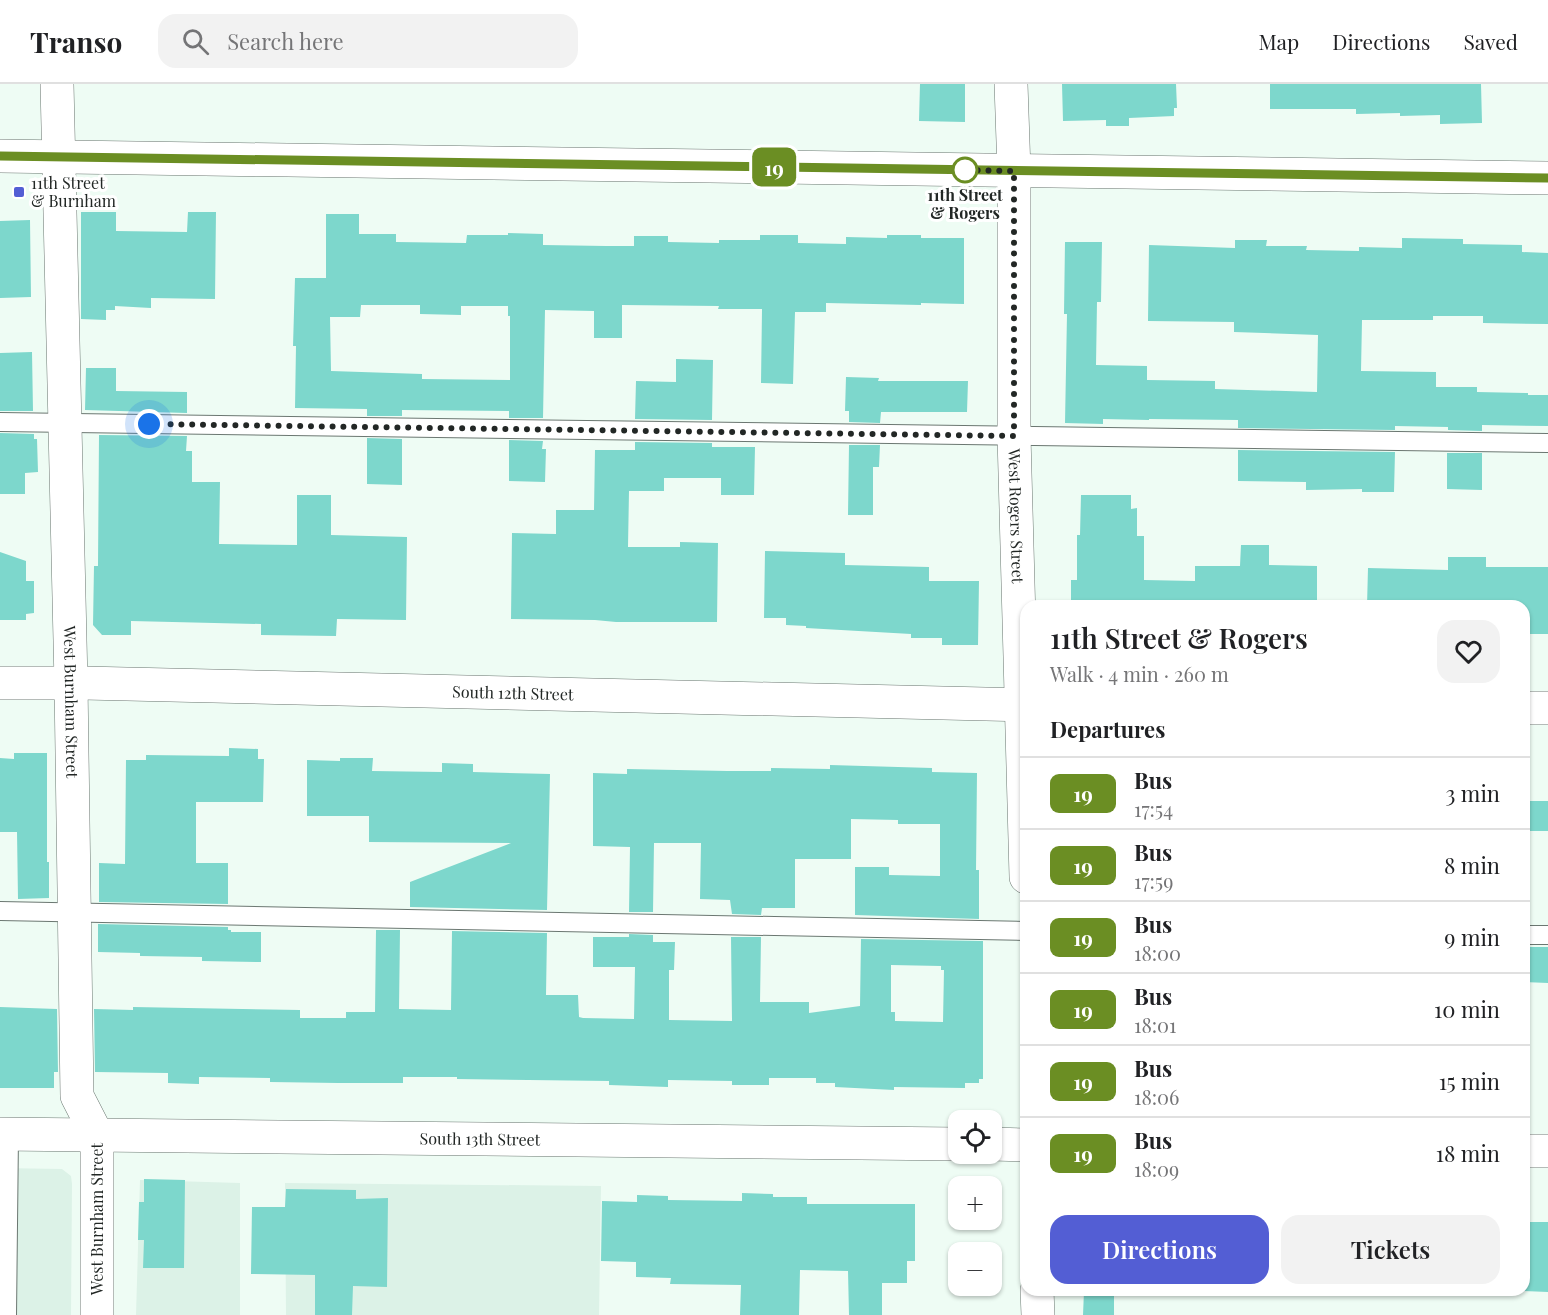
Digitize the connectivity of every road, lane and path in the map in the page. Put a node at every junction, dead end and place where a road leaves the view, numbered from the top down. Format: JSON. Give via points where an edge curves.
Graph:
{"nodes":[{"id":1,"x":57,"y":84,"type":"edge"},
{"id":2,"x":1011,"y":84,"type":"edge"},
{"id":3,"x":0,"y":156,"type":"edge"},
{"id":4,"x":60,"y":157,"type":"junction"},
{"id":5,"x":1014,"y":171,"type":"junction"},
{"id":6,"x":1548,"y":178,"type":"edge"},
{"id":7,"x":0,"y":422,"type":"edge"},
{"id":8,"x":65,"y":423,"type":"junction"},
{"id":9,"x":1014,"y":436,"type":"junction"},
{"id":10,"x":1548,"y":443,"type":"edge"},
{"id":11,"x":1020,"y":600,"type":"edge"},
{"id":12,"x":0,"y":683,"type":"edge"},
{"id":13,"x":71,"y":683,"type":"junction"},
{"id":14,"x":1020,"y":705,"type":"edge"},
{"id":15,"x":1530,"y":708,"type":"edge"},
{"id":16,"x":1548,"y":708,"type":"edge"},
{"id":17,"x":0,"y":911,"type":"edge"},
{"id":18,"x":73,"y":911,"type":"junction"},
{"id":19,"x":1020,"y":931,"type":"edge"},
{"id":20,"x":1530,"y":935,"type":"edge"},
{"id":21,"x":1548,"y":935,"type":"edge"},
{"id":22,"x":5,"y":1135,"type":"edge"},
{"id":23,"x":97,"y":1135,"type":"junction"},
{"id":24,"x":948,"y":1144,"type":"edge"},
{"id":25,"x":1002,"y":1144,"type":"edge"},
{"id":26,"x":1020,"y":1145,"type":"edge"},
{"id":27,"x":1530,"y":1151,"type":"edge"},
{"id":28,"x":1548,"y":1151,"type":"edge"},
{"id":29,"x":1037,"y":1296,"type":"edge"},
{"id":30,"x":7,"y":1315,"type":"edge"},
{"id":31,"x":97,"y":1315,"type":"edge"},
{"id":32,"x":1038,"y":1315,"type":"edge"}],
"edges":[{"from":1,"to":4,"type":"street","name":"West Burnham Street"},
{"from":2,"to":5,"type":"street","name":"West Rogers Street"},
{"from":3,"to":4,"type":"street"},
{"from":4,"to":5,"type":"street"},
{"from":4,"to":8,"type":"street","name":"West Burnham Street"},
{"from":5,"to":6,"type":"street"},
{"from":5,"to":9,"type":"street","name":"West Rogers Street"},
{"from":7,"to":8,"type":"lane"},
{"from":8,"to":9,"type":"lane"},
{"from":8,"to":13,"type":"street","name":"West Burnham Street"},
{"from":9,"to":10,"type":"lane"},
{"from":9,"to":11,"type":"street","name":"West Rogers Street"},
{"from":12,"to":13,"type":"street","name":"South 12th Street"},
{"from":13,"to":14,"type":"street","name":"South 12th Street"},
{"from":13,"to":18,"type":"street","name":"West Burnham Street"},
{"from":15,"to":16,"type":"street"},
{"from":17,"to":18,"type":"lane"},
{"from":18,"to":19,"type":"lane"},
{"from":18,"to":23,"type":"street","name":"West Burnham Street","via":[[77,1096]]},
{"from":20,"to":21,"type":"lane"},
{"from":22,"to":23,"type":"street","name":"South 13th Street"},
{"from":22,"to":30,"type":"lane"},
{"from":23,"to":24,"type":"street","name":"South 13th Street"},
{"from":23,"to":31,"type":"street","name":"West Burnham Street"},
{"from":25,"to":26,"type":"street"},
{"from":27,"to":28,"type":"street"},
{"from":29,"to":32,"type":"street"}]}
